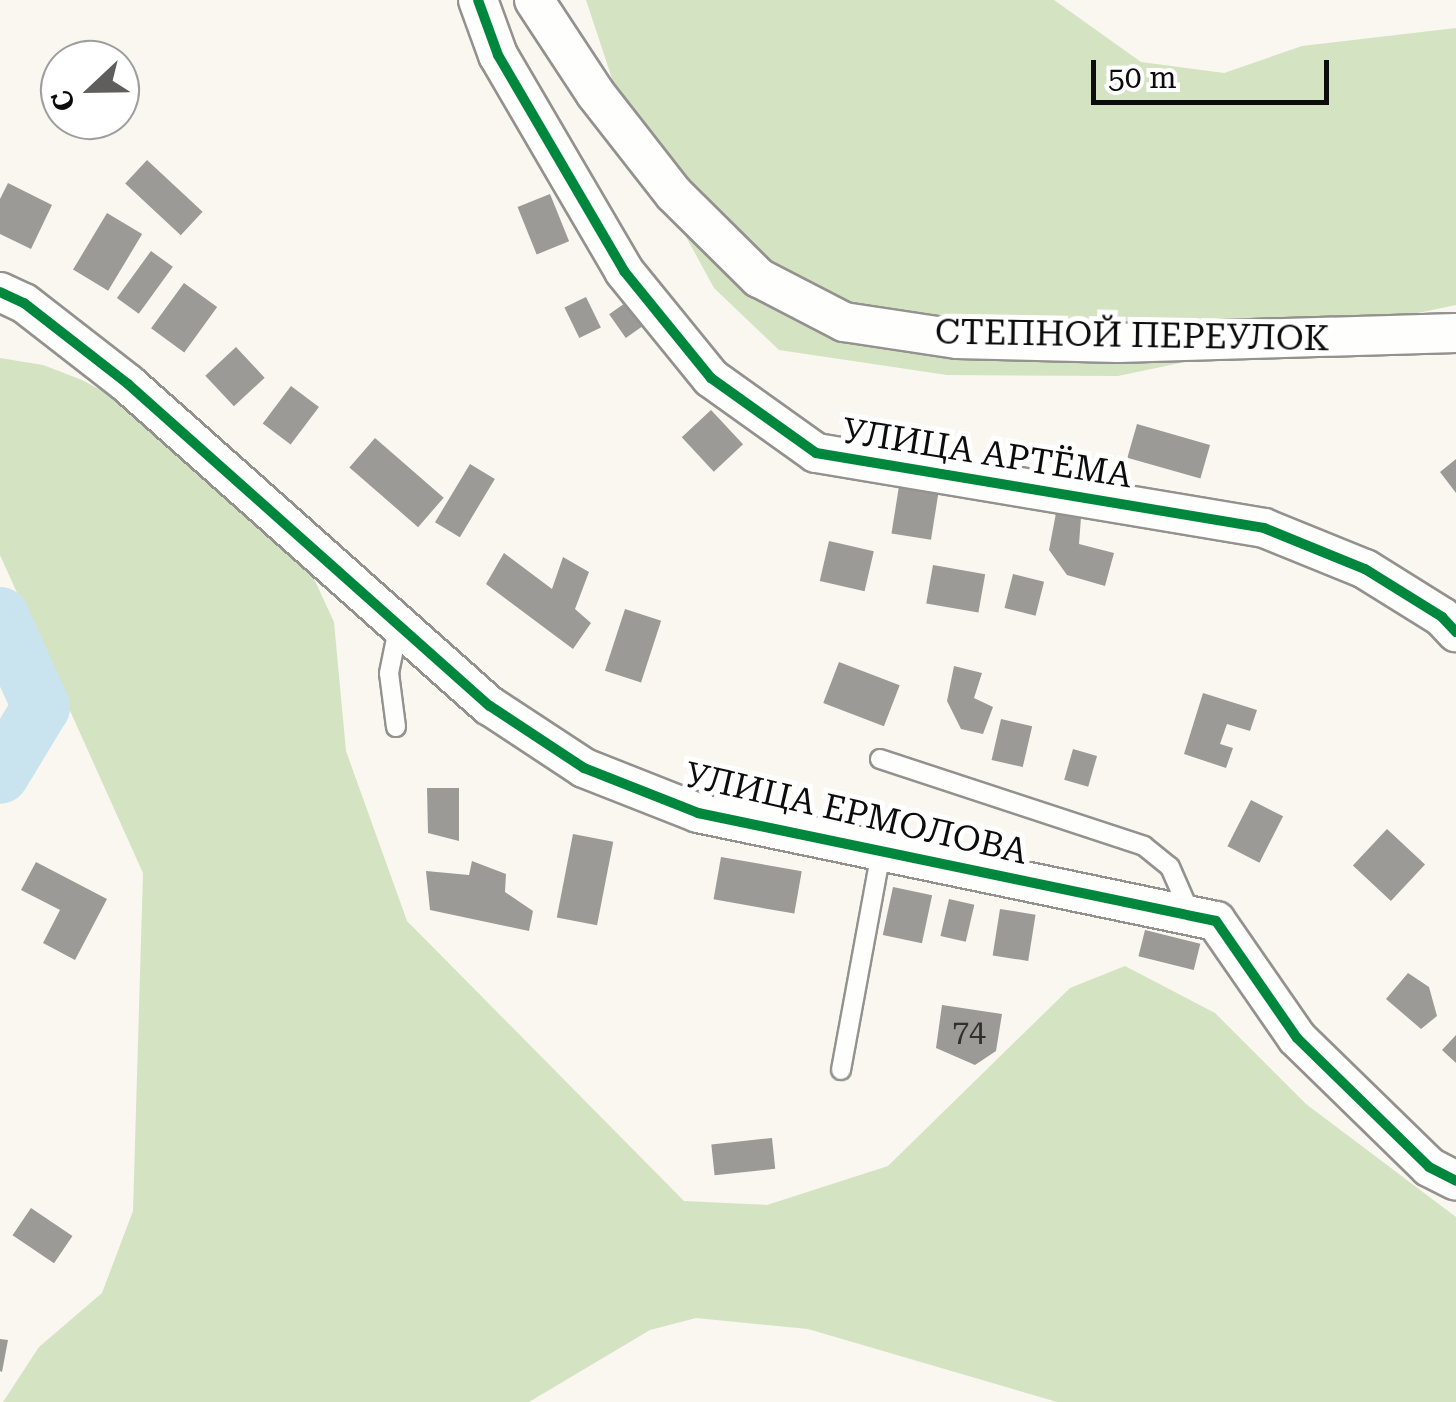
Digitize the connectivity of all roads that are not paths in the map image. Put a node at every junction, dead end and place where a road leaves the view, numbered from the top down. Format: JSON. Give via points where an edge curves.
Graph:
{"nodes":[{"id":1,"x":478,"y":0,"type":"edge"},
{"id":2,"x":534,"y":0,"type":"edge"},
{"id":3,"x":0,"y":292,"type":"edge"},
{"id":4,"x":1456,"y":333,"type":"edge"},
{"id":5,"x":398,"y":624,"type":"junction"},
{"id":6,"x":1456,"y":632,"type":"edge"},
{"id":7,"x":396,"y":727,"type":"dead end"},
{"id":8,"x":880,"y":759,"type":"dead end"},
{"id":9,"x":881,"y":851,"type":"junction"},
{"id":10,"x":1192,"y":915,"type":"junction"},
{"id":11,"x":841,"y":1070,"type":"dead end"},
{"id":12,"x":1456,"y":1180,"type":"edge"}],
"edges":[{"from":1,"to":6,"type":"street","name":"УЛИЦА АРТЁМА","via":[[498,56],[624,271],[711,378],[816,454],[1264,528],[1365,569]]},
{"from":2,"to":4,"type":"street","name":"СТЕПНОЙ ПЕРЕУЛОК","via":[[594,93],[674,194],[759,278],[844,322],[957,339],[1118,343]]},
{"from":3,"to":5,"type":"street","name":"УЛИЦА ЕРМОЛОВА","via":[[24,303],[128,384]]},
{"from":5,"to":7,"type":"lane","via":[[389,673]]},
{"from":5,"to":9,"type":"street","name":"УЛИЦА ЕРМОЛОВА","via":[[490,706],[584,768],[698,813]]},
{"from":8,"to":10,"type":"lane","via":[[1144,846],[1170,867]]},
{"from":9,"to":10,"type":"street","name":"УЛИЦА ЕРМОЛОВА"},
{"from":9,"to":11,"type":"lane"},
{"from":10,"to":12,"type":"street","name":"УЛИЦА ЕРМОЛОВА","via":[[1216,920],[1296,1038],[1429,1167]]}]}
